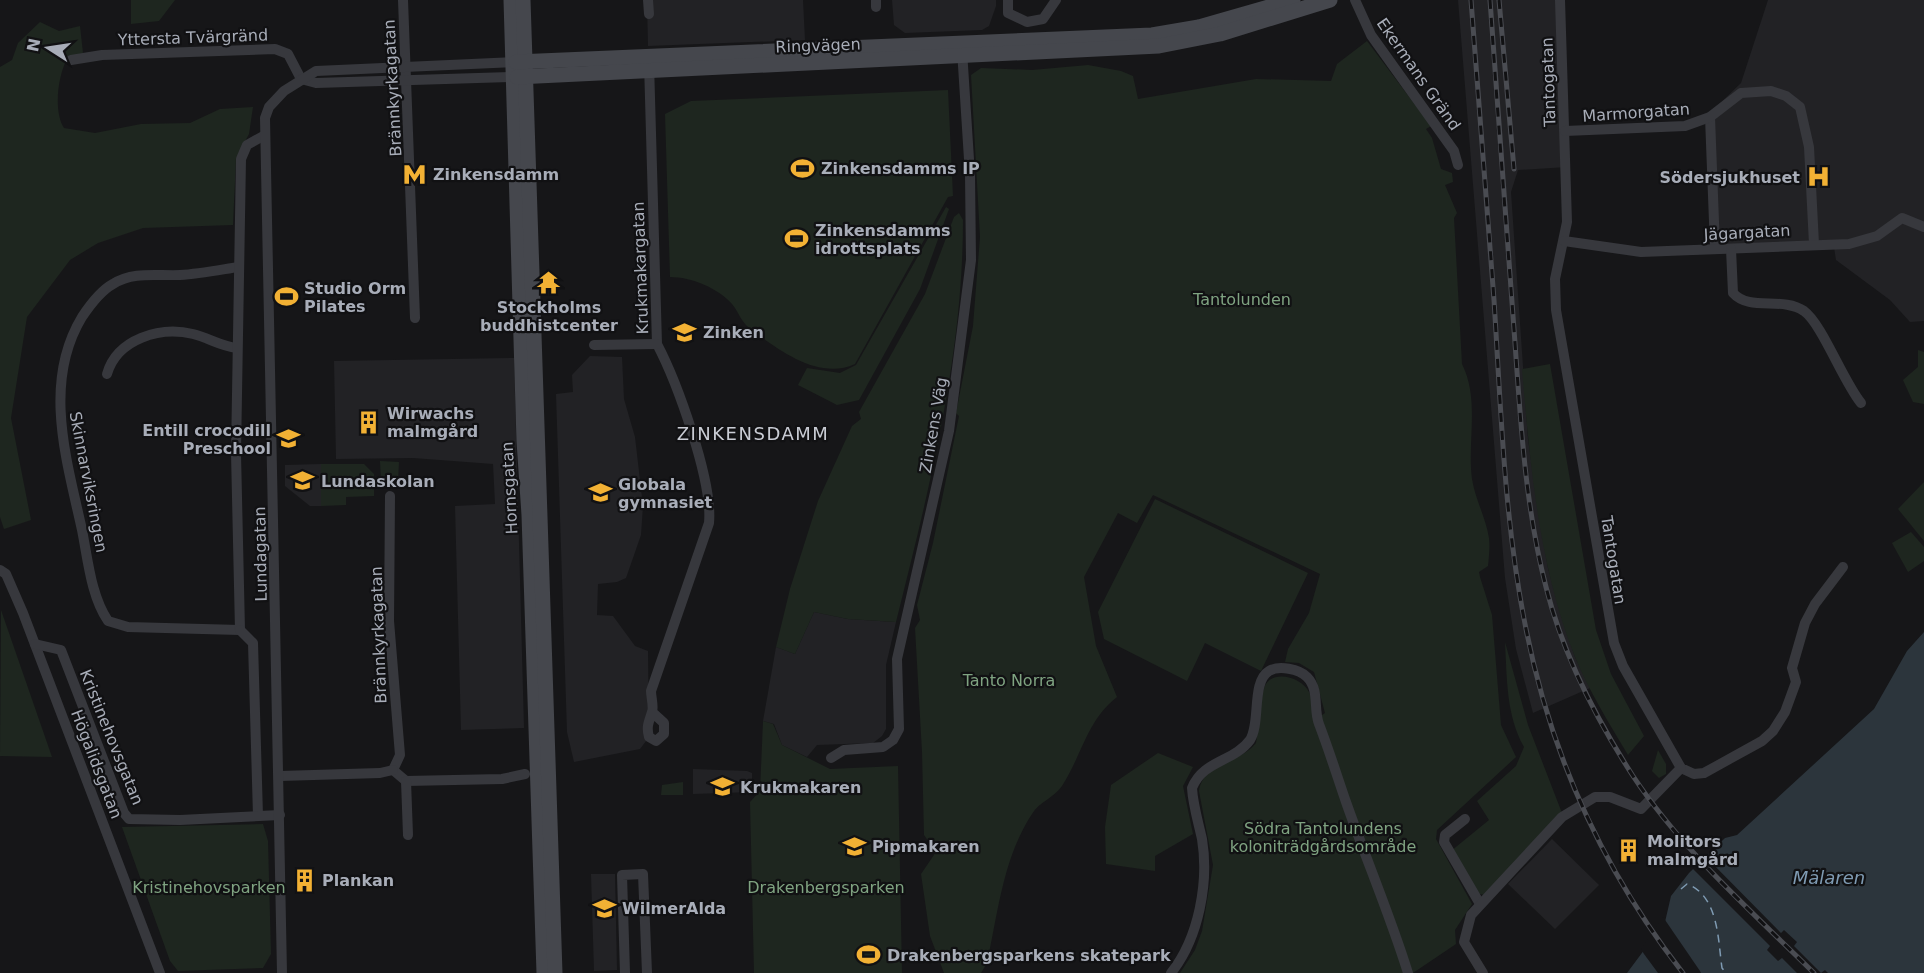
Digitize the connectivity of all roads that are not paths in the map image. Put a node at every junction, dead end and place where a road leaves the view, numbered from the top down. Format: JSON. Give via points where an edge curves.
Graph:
{"nodes":[{"id":1,"x":403,"y":0,"type":"edge"},
{"id":2,"x":511,"y":0,"type":"edge"},
{"id":3,"x":523,"y":0,"type":"edge"},
{"id":4,"x":648,"y":0,"type":"edge"},
{"id":5,"x":1008,"y":0,"type":"edge"},
{"id":6,"x":1056,"y":0,"type":"edge"},
{"id":7,"x":1293,"y":0,"type":"edge"},
{"id":8,"x":1330,"y":0,"type":"edge"},
{"id":9,"x":1355,"y":0,"type":"edge"},
{"id":10,"x":1560,"y":0,"type":"edge"},
{"id":11,"x":649,"y":14,"type":"dead end"},
{"id":12,"x":1112,"y":44,"type":"junction"},
{"id":13,"x":962,"y":50,"type":"junction"},
{"id":14,"x":71,"y":60,"type":"dead end"},
{"id":15,"x":649,"y":64,"type":"junction"},
{"id":16,"x":407,"y":68,"type":"junction"},
{"id":17,"x":519,"y":70,"type":"junction"},
{"id":18,"x":301,"y":79,"type":"junction"},
{"id":19,"x":408,"y":80,"type":"junction"},
{"id":20,"x":276,"y":99,"type":"joint"},
{"id":21,"x":1710,"y":117,"type":"junction"},
{"id":22,"x":1565,"y":131,"type":"junction"},
{"id":23,"x":265,"y":135,"type":"junction"},
{"id":24,"x":1458,"y":165,"type":"dead end"},
{"id":25,"x":1924,"y":227,"type":"edge"},
{"id":26,"x":1564,"y":241,"type":"junction"},
{"id":27,"x":1814,"y":244,"type":"junction"},
{"id":28,"x":1715,"y":248,"type":"junction"},
{"id":29,"x":1731,"y":249,"type":"junction"},
{"id":30,"x":238,"y":267,"type":"junction"},
{"id":31,"x":415,"y":318,"type":"dead end"},
{"id":32,"x":657,"y":344,"type":"junction"},
{"id":33,"x":594,"y":345,"type":"dead end"},
{"id":34,"x":237,"y":348,"type":"junction"},
{"id":35,"x":107,"y":374,"type":"dead end"},
{"id":36,"x":1861,"y":403,"type":"dead end"},
{"id":37,"x":390,"y":496,"type":"dead end"},
{"id":38,"x":1843,"y":567,"type":"dead end"},
{"id":39,"x":0,"y":570,"type":"edge"},
{"id":40,"x":240,"y":630,"type":"junction"},
{"id":41,"x":35,"y":644,"type":"junction"},
{"id":42,"x":652,"y":712,"type":"dead end"},
{"id":43,"x":831,"y":758,"type":"dead end"},
{"id":44,"x":543,"y":761,"type":"junction"},
{"id":45,"x":1681,"y":768,"type":"junction"},
{"id":46,"x":393,"y":770,"type":"junction"},
{"id":47,"x":525,"y":774,"type":"dead end"},
{"id":48,"x":280,"y":776,"type":"junction"},
{"id":49,"x":406,"y":781,"type":"junction"},
{"id":50,"x":280,"y":815,"type":"junction"},
{"id":51,"x":258,"y":816,"type":"junction"},
{"id":52,"x":1465,"y":819,"type":"dead end"},
{"id":53,"x":408,"y":835,"type":"dead end"},
{"id":54,"x":1480,"y":904,"type":"junction"},
{"id":55,"x":160,"y":973,"type":"edge"},
{"id":56,"x":282,"y":973,"type":"edge"},
{"id":57,"x":544,"y":973,"type":"edge"},
{"id":58,"x":555,"y":973,"type":"edge"},
{"id":59,"x":625,"y":973,"type":"edge"},
{"id":60,"x":647,"y":973,"type":"edge"},
{"id":61,"x":1171,"y":973,"type":"edge"},
{"id":62,"x":1408,"y":973,"type":"edge"},
{"id":63,"x":1483,"y":973,"type":"edge"}],
"edges":[{"from":1,"to":16,"type":"street","name":"Brännkyrkagatan"},
{"from":2,"to":17,"type":"main road","name":"Hornsgatan"},
{"from":3,"to":17,"type":"main road","name":"Hornsgatan"},
{"from":4,"to":11,"type":"street"},
{"from":5,"to":6,"type":"street","via":[[1008,13],[1027,22],[1043,19]]},
{"from":7,"to":12,"type":"main road","name":"Ringvägen","via":[[1199,27]]},
{"from":8,"to":12,"type":"main road","name":"Ringvägen","via":[[1196,39],[1159,46]]},
{"from":9,"to":24,"type":"street","name":"Ekermans Gränd","via":[[1371,35],[1454,151]]},
{"from":10,"to":22,"type":"street","name":"Tantogatan"},
{"from":12,"to":13,"type":"main road","name":"Ringvägen"},
{"from":13,"to":15,"type":"main road","name":"Ringvägen"},
{"from":13,"to":43,"type":"street","name":"Zinkens Väg","via":[[971,260],[950,431],[897,659],[899,729],[883,747],[844,750]]},
{"from":14,"to":18,"type":"street","name":"Yttersta Tvärgränd","via":[[102,55],[275,49],[288,54]]},
{"from":15,"to":17,"type":"main road","name":"Ringvägen"},
{"from":15,"to":32,"type":"street","name":"Krukmakargatan"},
{"from":16,"to":17,"type":"street","name":"Ringvägen"},
{"from":16,"to":18,"type":"street","name":"Ringvägen","via":[[316,71]]},
{"from":16,"to":19,"type":"street","name":"Brännkyrkagatan"},
{"from":17,"to":19,"type":"street","name":"Ringvägen"},
{"from":17,"to":44,"type":"main road","name":"Hornsgatan","via":[[524,441]]},
{"from":18,"to":19,"type":"street","name":"Ringvägen"},
{"from":18,"to":20,"type":"street","name":"Ringvägen"},
{"from":19,"to":31,"type":"street","name":"Brännkyrkagatan"},
{"from":20,"to":23,"type":"street","name":"Lundagatan","via":[[265,118]]},
{"from":21,"to":22,"type":"street","name":"Marmorgatan","via":[[1685,126]]},
{"from":21,"to":27,"type":"street","name":"Marmorgatan","via":[[1741,93],[1771,91],[1800,107],[1811,159]]},
{"from":21,"to":28,"type":"street"},
{"from":22,"to":26,"type":"street","name":"Tantogatan"},
{"from":23,"to":30,"type":"street","name":"Lundagatan","via":[[248,145],[241,159]]},
{"from":23,"to":48,"type":"street","name":"Lundagatan"},
{"from":25,"to":27,"type":"street","name":"Jägargatan","via":[[1902,218],[1877,236],[1857,243]]},
{"from":26,"to":28,"type":"street","name":"Jägargatan","via":[[1641,252]]},
{"from":26,"to":45,"type":"street","name":"Tantogatan","via":[[1555,279],[1556,310],[1609,622],[1623,666]]},
{"from":27,"to":29,"type":"street","name":"Jägargatan"},
{"from":28,"to":29,"type":"street","name":"Jägargatan"},
{"from":29,"to":36,"type":"street","via":[[1733,293],[1746,302],[1784,303],[1807,313]]},
{"from":30,"to":34,"type":"street","name":"Lundagatan"},
{"from":30,"to":40,"type":"street","name":"Skinnarviksringen","via":[[180,275],[142,275],[111,285],[88,309],[74,333],[63,369],[60,406],[63,444],[92,578],[99,607],[108,621],[128,627]]},
{"from":32,"to":33,"type":"street"},
{"from":32,"to":42,"type":"street","name":"Krukmakargatan","via":[[670,368],[706,480],[710,512],[655,677]]},
{"from":34,"to":35,"type":"street","via":[[192,334],[161,332],[143,337],[121,351],[111,361]]},
{"from":34,"to":40,"type":"street","name":"Lundagatan"},
{"from":37,"to":46,"type":"street","name":"Brännkyrkagatan","via":[[390,643],[399,755]]},
{"from":38,"to":45,"type":"street","via":[[1805,623],[1792,668],[1796,682],[1773,731],[1704,773],[1694,774]]},
{"from":39,"to":41,"type":"street","name":"Högalidsgatan","via":[[6,574]]},
{"from":40,"to":51,"type":"street","name":"Lundagatan","via":[[253,643]]},
{"from":41,"to":51,"type":"street","name":"Kristinehovsgatan","via":[[61,650],[129,819]]},
{"from":41,"to":55,"type":"street","name":"Högalidsgatan"},
{"from":44,"to":57,"type":"main road","name":"Hornsgatan"},
{"from":44,"to":58,"type":"main road","name":"Hornsgatan"},
{"from":45,"to":54,"type":"street","via":[[1641,809],[1610,797],[1595,797],[1562,817]]},
{"from":46,"to":48,"type":"street"},
{"from":46,"to":49,"type":"street"},
{"from":47,"to":49,"type":"street","via":[[502,779]]},
{"from":48,"to":50,"type":"street","name":"Lundagatan"},
{"from":49,"to":53,"type":"street"},
{"from":50,"to":51,"type":"street","name":"Kristinehovsgatan"},
{"from":50,"to":56,"type":"street","name":"Lundagatan"},
{"from":52,"to":54,"type":"street","via":[[1445,835],[1444,842]]},
{"from":54,"to":63,"type":"street","via":[[1471,915],[1464,942]]},
{"from":59,"to":60,"type":"street","via":[[622,874],[643,874]]},
{"from":61,"to":62,"type":"street","via":[[1194,933],[1204,864],[1192,788],[1196,777],[1249,741],[1263,676],[1282,668],[1306,675],[1312,684],[1318,721]]}]}
